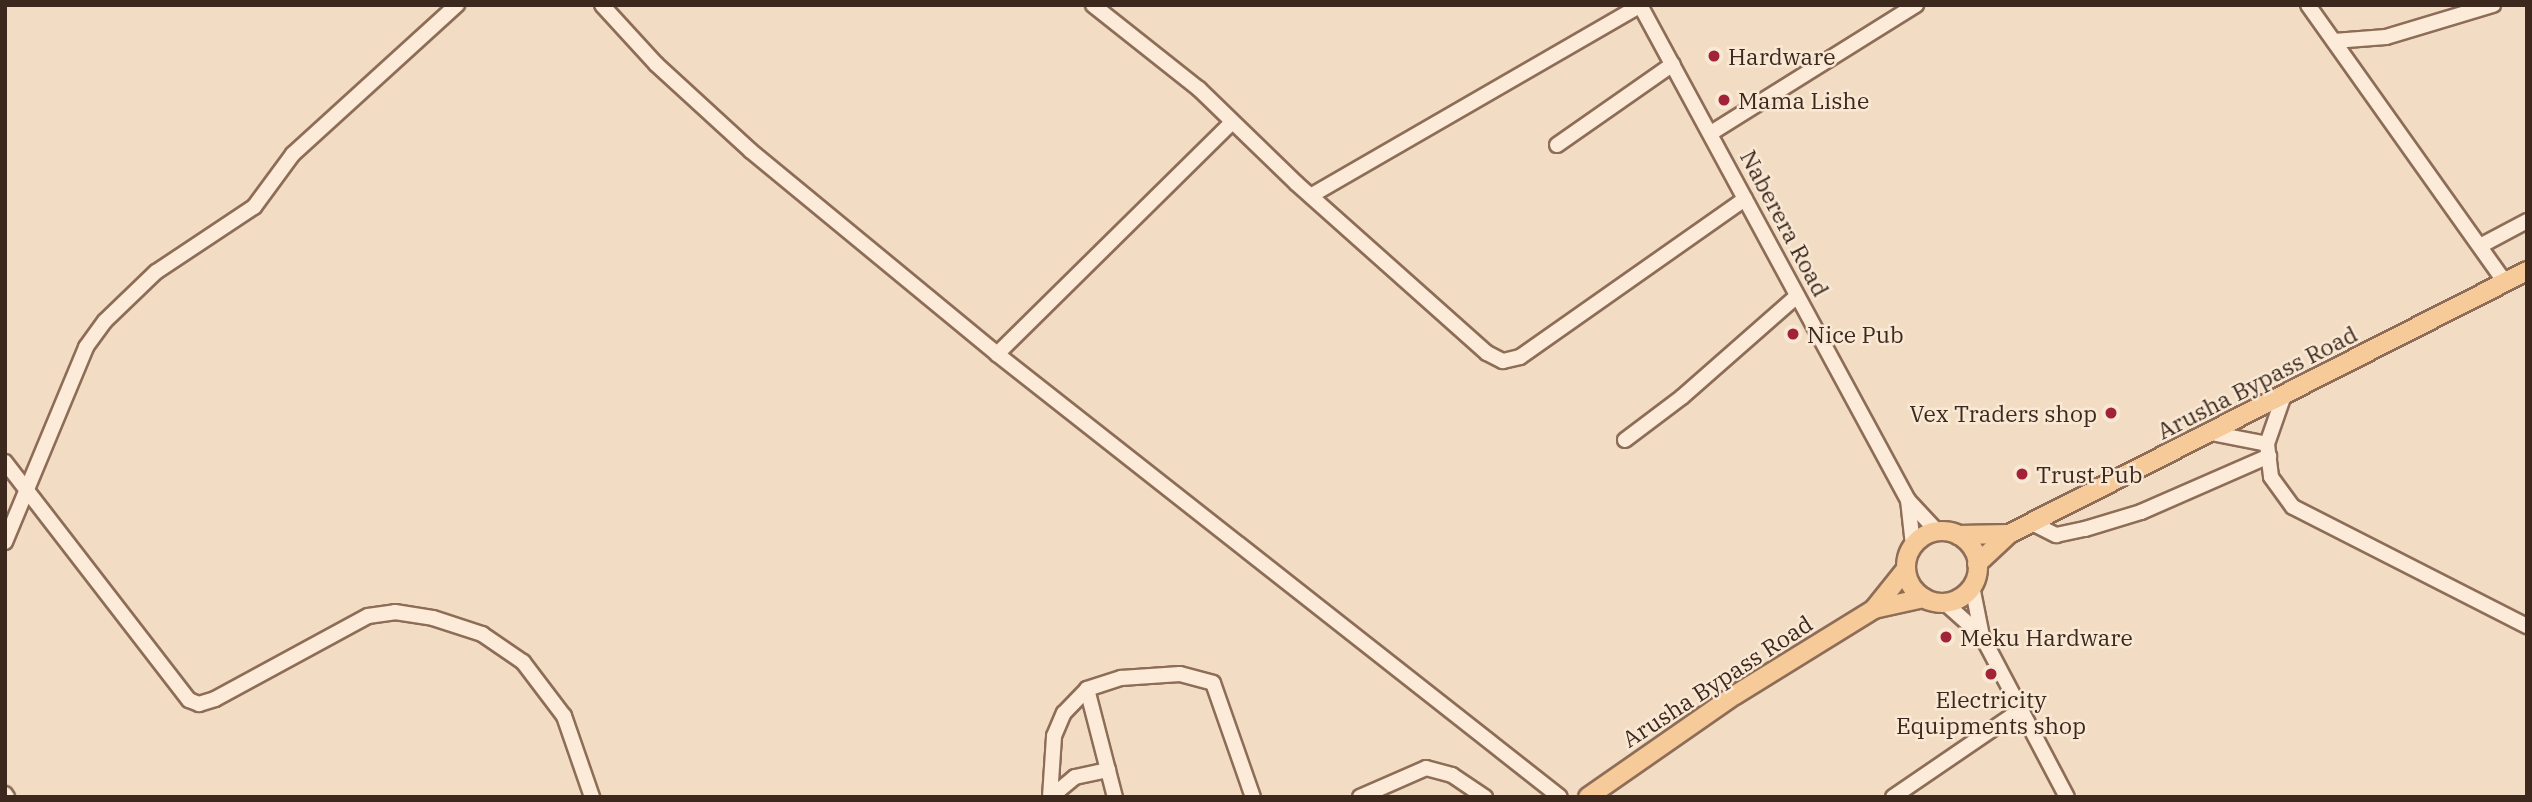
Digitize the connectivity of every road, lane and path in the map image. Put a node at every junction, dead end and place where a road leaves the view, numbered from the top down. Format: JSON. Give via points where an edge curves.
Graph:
{"nodes":[{"id":1,"x":457,"y":5,"type":"edge"},
{"id":2,"x":602,"y":5,"type":"edge"},
{"id":3,"x":1093,"y":5,"type":"edge"},
{"id":4,"x":1916,"y":5,"type":"edge"},
{"id":5,"x":2308,"y":5,"type":"edge"},
{"id":6,"x":2493,"y":5,"type":"edge"},
{"id":7,"x":1640,"y":6,"type":"edge"},
{"id":8,"x":2334,"y":41,"type":"junction"},
{"id":9,"x":1673,"y":64,"type":"junction"},
{"id":10,"x":1232,"y":122,"type":"junction"},
{"id":11,"x":1712,"y":133,"type":"junction"},
{"id":12,"x":1557,"y":145,"type":"dead end"},
{"id":13,"x":1311,"y":195,"type":"junction"},
{"id":14,"x":1745,"y":199,"type":"junction"},
{"id":15,"x":2527,"y":221,"type":"edge"},
{"id":16,"x":2480,"y":246,"type":"junction"},
{"id":17,"x":2527,"y":271,"type":"edge"},
{"id":18,"x":2505,"y":282,"type":"junction"},
{"id":19,"x":1797,"y":296,"type":"junction"},
{"id":20,"x":997,"y":354,"type":"junction"},
{"id":21,"x":2283,"y":398,"type":"junction"},
{"id":22,"x":2211,"y":433,"type":"junction"},
{"id":23,"x":1625,"y":440,"type":"dead end"},
{"id":24,"x":2268,"y":450,"type":"junction"},
{"id":25,"x":5,"y":462,"type":"edge"},
{"id":26,"x":28,"y":490,"type":"junction"},
{"id":27,"x":1908,"y":500,"type":"junction"},
{"id":28,"x":2034,"y":524,"type":"junction"},
{"id":29,"x":1937,"y":531,"type":"junction"},
{"id":30,"x":2009,"y":534,"type":"junction"},
{"id":31,"x":1958,"y":535,"type":"junction"},
{"id":32,"x":5,"y":542,"type":"edge"},
{"id":33,"x":1913,"y":545,"type":"junction"},
{"id":34,"x":1978,"y":564,"type":"junction"},
{"id":35,"x":1906,"y":569,"type":"junction"},
{"id":36,"x":1972,"y":586,"type":"junction"},
{"id":37,"x":1924,"y":598,"type":"junction"},
{"id":38,"x":1945,"y":603,"type":"junction"},
{"id":39,"x":1874,"y":609,"type":"junction"},
{"id":40,"x":2527,"y":626,"type":"edge"},
{"id":41,"x":1982,"y":636,"type":"junction"},
{"id":42,"x":1087,"y":689,"type":"junction"},
{"id":43,"x":2019,"y":711,"type":"junction"},
{"id":44,"x":1108,"y":770,"type":"junction"},
{"id":45,"x":592,"y":797,"type":"edge"},
{"id":46,"x":1050,"y":797,"type":"edge"},
{"id":47,"x":1115,"y":797,"type":"edge"},
{"id":48,"x":1253,"y":797,"type":"edge"},
{"id":49,"x":1360,"y":797,"type":"edge"},
{"id":50,"x":1485,"y":797,"type":"edge"},
{"id":51,"x":1560,"y":797,"type":"edge"},
{"id":52,"x":1588,"y":797,"type":"edge"},
{"id":53,"x":1893,"y":797,"type":"edge"},
{"id":54,"x":2067,"y":797,"type":"edge"}],
"edges":[{"from":1,"to":26,"type":"street","via":[[293,154],[254,207],[188,249],[124,299],[86,346]]},
{"from":2,"to":20,"type":"street","via":[[649,57],[751,151]]},
{"from":3,"to":10,"type":"street"},
{"from":4,"to":11,"type":"street"},
{"from":5,"to":8,"type":"street"},
{"from":6,"to":8,"type":"street","via":[[2386,37]]},
{"from":7,"to":9,"type":"street","name":"Naberera Road"},
{"from":7,"to":13,"type":"street"},
{"from":8,"to":16,"type":"street"},
{"from":9,"to":11,"type":"street","name":"Naberera Road"},
{"from":9,"to":12,"type":"street"},
{"from":10,"to":13,"type":"street"},
{"from":10,"to":20,"type":"street"},
{"from":11,"to":14,"type":"street","name":"Naberera Road"},
{"from":13,"to":14,"type":"street","via":[[1487,353],[1503,361],[1520,357]]},
{"from":14,"to":19,"type":"street","name":"Naberera Road"},
{"from":15,"to":16,"type":"street"},
{"from":16,"to":18,"type":"street"},
{"from":17,"to":18,"type":"main road","name":"Arusha Bypass Road"},
{"from":18,"to":21,"type":"main road","name":"Arusha Bypass Road"},
{"from":19,"to":23,"type":"street","via":[[1682,397]]},
{"from":19,"to":27,"type":"street","name":"Naberera Road"},
{"from":20,"to":51,"type":"street"},
{"from":21,"to":22,"type":"main road","name":"Arusha Bypass Road"},
{"from":21,"to":24,"type":"street"},
{"from":22,"to":24,"type":"street"},
{"from":22,"to":28,"type":"main road","name":"Arusha Bypass Road"},
{"from":24,"to":28,"type":"street","via":[[2141,512],[2056,535]]},
{"from":24,"to":40,"type":"street","via":[[2276,487],[2301,512]]},
{"from":25,"to":26,"type":"street"},
{"from":26,"to":32,"type":"street"},
{"from":26,"to":45,"type":"street","via":[[189,700],[199,704],[215,699],[368,616],[395,612],[433,618],[482,634],[523,662],[564,716]]},
{"from":27,"to":29,"type":"street","name":"Naberera Road"},
{"from":27,"to":33,"type":"street","name":"Naberera Road"},
{"from":28,"to":30,"type":"main road","name":"Arusha Bypass Road"},
{"from":29,"to":31,"type":"main road","name":"Arusha Bypass Road"},
{"from":29,"to":33,"type":"main road"},
{"from":30,"to":31,"type":"main road","name":"Arusha Bypass Road"},
{"from":30,"to":34,"type":"main road","name":"Arusha Bypass Road"},
{"from":31,"to":34,"type":"main road","via":[[1975,552]]},
{"from":33,"to":35,"type":"main road","name":"Arusha Bypass Road"},
{"from":34,"to":36,"type":"main road"},
{"from":35,"to":37,"type":"main road","via":[[1908,581]]},
{"from":35,"to":39,"type":"main road","name":"Arusha Bypass Road"},
{"from":36,"to":38,"type":"main road"},
{"from":36,"to":41,"type":"street"},
{"from":37,"to":38,"type":"main road","name":"Arusha Bypass Road"},
{"from":37,"to":39,"type":"main road","name":"Arusha Bypass Road"},
{"from":38,"to":41,"type":"street"},
{"from":39,"to":52,"type":"main road","name":"Arusha Bypass Road","via":[[1735,695]]},
{"from":41,"to":43,"type":"street"},
{"from":42,"to":44,"type":"street"},
{"from":42,"to":46,"type":"street","via":[[1064,713],[1054,736]]},
{"from":42,"to":48,"type":"street","via":[[1151,675],[1210,680]]},
{"from":43,"to":53,"type":"street"},
{"from":43,"to":54,"type":"street"},
{"from":44,"to":46,"type":"street","via":[[1075,777]]},
{"from":44,"to":47,"type":"street"},
{"from":49,"to":50,"type":"street","via":[[1426,768],[1451,775]]}]}
